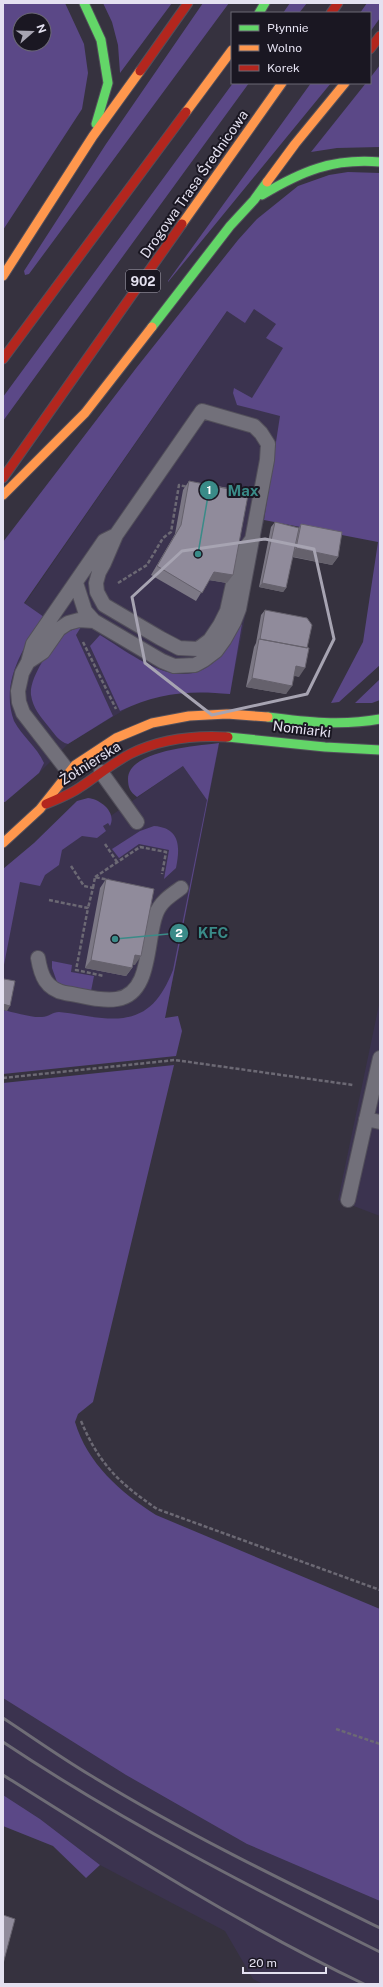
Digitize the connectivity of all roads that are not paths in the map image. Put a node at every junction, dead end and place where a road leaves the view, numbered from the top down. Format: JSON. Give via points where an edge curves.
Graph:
{"nodes":[{"id":1,"x":84,"y":3,"type":"edge"},
{"id":2,"x":188,"y":3,"type":"edge"},
{"id":3,"x":265,"y":3,"type":"edge"},
{"id":4,"x":338,"y":3,"type":"edge"},
{"id":5,"x":259,"y":12,"type":"edge"},
{"id":6,"x":332,"y":12,"type":"edge"},
{"id":7,"x":380,"y":36,"type":"edge"},
{"id":8,"x":371,"y":48,"type":"edge"},
{"id":9,"x":231,"y":51,"type":"edge"},
{"id":10,"x":281,"y":84,"type":"edge"},
{"id":11,"x":344,"y":84,"type":"edge"},
{"id":12,"x":93,"y":136,"type":"junction"},
{"id":13,"x":380,"y":162,"type":"edge"},
{"id":14,"x":254,"y":200,"type":"junction"},
{"id":15,"x":3,"y":276,"type":"edge"},
{"id":16,"x":3,"y":359,"type":"edge"},
{"id":17,"x":3,"y":478,"type":"edge"},
{"id":18,"x":3,"y":496,"type":"edge"},
{"id":19,"x":116,"y":535,"type":"junction"},
{"id":20,"x":253,"y":538,"type":"junction"},
{"id":21,"x":76,"y":583,"type":"junction"},
{"id":22,"x":94,"y":621,"type":"junction"},
{"id":23,"x":28,"y":662,"type":"junction"},
{"id":24,"x":226,"y":713,"type":"joint"},
{"id":25,"x":380,"y":720,"type":"edge"},
{"id":26,"x":221,"y":736,"type":"joint"},
{"id":27,"x":380,"y":750,"type":"edge"},
{"id":28,"x":68,"y":771,"type":"junction"},
{"id":29,"x":101,"y":772,"type":"junction"},
{"id":30,"x":46,"y":804,"type":"junction"},
{"id":31,"x":137,"y":822,"type":"dead end"},
{"id":32,"x":3,"y":843,"type":"edge"},
{"id":33,"x":181,"y":888,"type":"dead end"},
{"id":34,"x":38,"y":958,"type":"dead end"},
{"id":35,"x":380,"y":1058,"type":"edge"},
{"id":36,"x":366,"y":1119,"type":"junction"},
{"id":37,"x":380,"y":1122,"type":"edge"},
{"id":38,"x":348,"y":1200,"type":"dead end"}],
"edges":[{"from":1,"to":12,"type":"main road","via":[[101,40],[108,83]]},
{"from":2,"to":12,"type":"main road"},
{"from":3,"to":5,"type":"main road"},
{"from":4,"to":6,"type":"main road"},
{"from":7,"to":8,"type":"main road"},
{"from":9,"to":16,"type":"main road"},
{"from":10,"to":17,"type":"main road","name":"Drogowa Trasa Średnicowa","number":"902"},
{"from":11,"to":14,"type":"main road","via":[[295,144]]},
{"from":12,"to":15,"type":"main road"},
{"from":13,"to":14,"type":"main road","via":[[367,160],[330,163],[294,176]]},
{"from":14,"to":18,"type":"main road","via":[[230,226],[85,413]]},
{"from":19,"to":20,"type":"lane","via":[[96,582],[97,592],[104,605],[179,648],[190,650],[198,649],[210,640],[220,625],[227,611],[239,557]]},
{"from":19,"to":20,"type":"lane","via":[[202,411],[254,426],[262,433],[268,444]]},
{"from":19,"to":21,"type":"lane","via":[[104,541]]},
{"from":20,"to":22,"type":"lane","via":[[239,609],[234,622],[216,651],[195,665],[174,666],[162,661]]},
{"from":21,"to":22,"type":"lane","via":[[85,611]]},
{"from":21,"to":23,"type":"lane","via":[[32,644]]},
{"from":22,"to":23,"type":"lane","via":[[79,620],[68,623],[59,629],[43,652]]},
{"from":23,"to":28,"type":"lane","via":[[22,673],[18,691],[23,713]]},
{"from":24,"to":25,"type":"main road","name":"Nomiarki","via":[[339,723]]},
{"from":24,"to":28,"type":"main road","name":"Żołnierska","via":[[169,718],[140,727],[113,739]]},
{"from":26,"to":27,"type":"main road","name":"Nomiarki"},
{"from":26,"to":29,"type":"main road","name":"Żołnierska","via":[[169,741],[138,750]]},
{"from":28,"to":30,"type":"main road","name":"Żołnierska"},
{"from":29,"to":30,"type":"main road","name":"Żołnierska","via":[[80,788]]},
{"from":29,"to":31,"type":"lane"},
{"from":30,"to":32,"type":"main road","name":"Żołnierska"},
{"from":33,"to":34,"type":"lane","via":[[165,899],[156,913],[140,984],[123,997],[108,1000],[58,991],[45,981]]},
{"from":35,"to":36,"type":"lane"},
{"from":36,"to":37,"type":"lane"},
{"from":36,"to":38,"type":"lane"}]}
